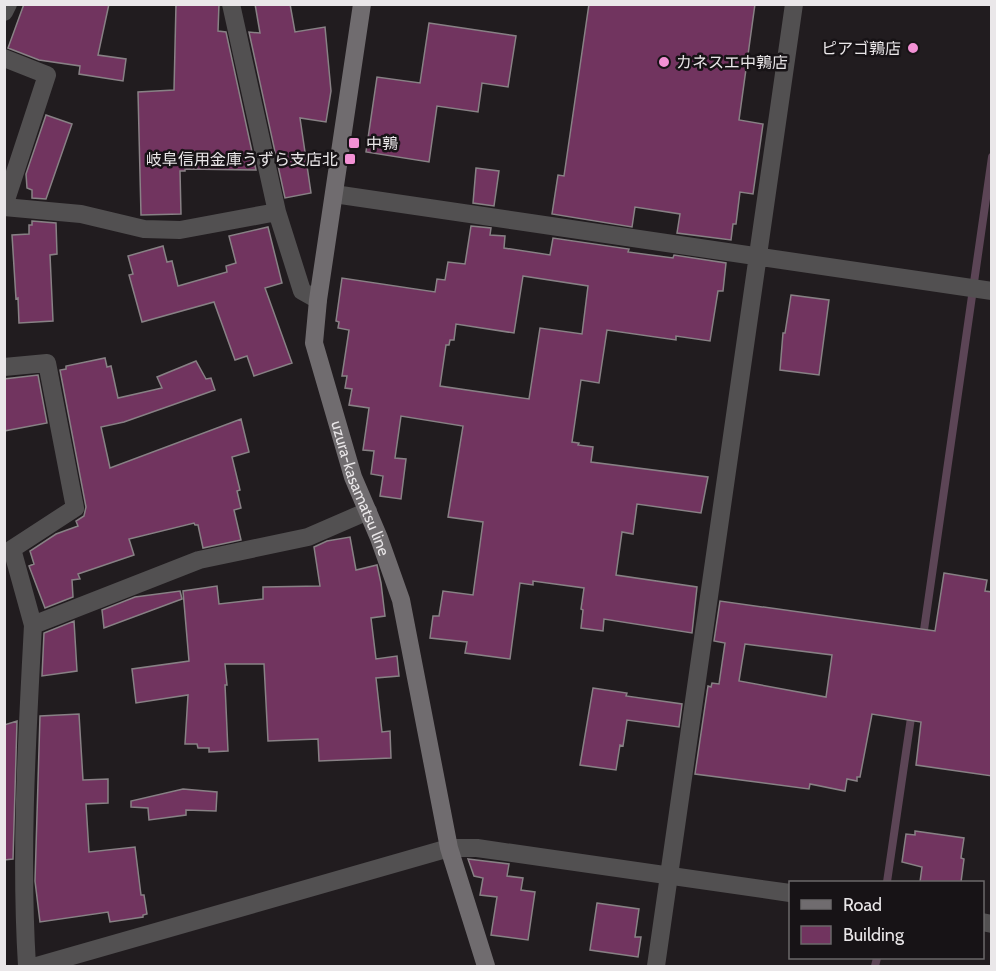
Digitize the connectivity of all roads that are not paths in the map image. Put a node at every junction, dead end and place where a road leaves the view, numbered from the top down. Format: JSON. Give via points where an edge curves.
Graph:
{"nodes":[{"id":1,"x":8,"y":4,"type":"edge"},
{"id":2,"x":231,"y":4,"type":"edge"},
{"id":3,"x":362,"y":4,"type":"edge"},
{"id":4,"x":794,"y":4,"type":"edge"},
{"id":5,"x":4,"y":12,"type":"edge"},
{"id":6,"x":4,"y":58,"type":"edge"},
{"id":7,"x":334,"y":194,"type":"junction"},
{"id":8,"x":4,"y":206,"type":"edge"},
{"id":9,"x":277,"y":212,"type":"junction"},
{"id":10,"x":758,"y":256,"type":"junction"},
{"id":11,"x":992,"y":291,"type":"edge"},
{"id":12,"x":318,"y":300,"type":"junction"},
{"id":13,"x":4,"y":367,"type":"edge"},
{"id":14,"x":368,"y":511,"type":"junction"},
{"id":15,"x":33,"y":625,"type":"junction"},
{"id":16,"x":449,"y":848,"type":"junction"},
{"id":17,"x":669,"y":875,"type":"junction"},
{"id":18,"x":789,"y":893,"type":"edge"},
{"id":19,"x":27,"y":966,"type":"edge"},
{"id":20,"x":37,"y":966,"type":"edge"},
{"id":21,"x":486,"y":966,"type":"edge"},
{"id":22,"x":656,"y":966,"type":"edge"}],
"edges":[{"from":1,"to":5,"type":"street"},
{"from":2,"to":9,"type":"street"},
{"from":3,"to":7,"type":"main road","name":"uzura-kasamatsu line"},
{"from":4,"to":10,"type":"street"},
{"from":6,"to":8,"type":"street","via":[[47,75]]},
{"from":7,"to":10,"type":"street"},
{"from":7,"to":12,"type":"main road","name":"uzura-kasamatsu line"},
{"from":8,"to":9,"type":"street","via":[[81,214],[144,229],[180,230]]},
{"from":9,"to":12,"type":"street","via":[[302,291]]},
{"from":10,"to":11,"type":"street"},
{"from":10,"to":17,"type":"street"},
{"from":12,"to":14,"type":"main road","name":"uzura-kasamatsu line","via":[[314,343],[353,477]]},
{"from":13,"to":15,"type":"street","via":[[47,363],[75,508],[12,549]]},
{"from":14,"to":15,"type":"street","via":[[308,537],[199,560]]},
{"from":14,"to":16,"type":"main road","name":"uzura-kasamatsu line","via":[[401,600]]},
{"from":15,"to":19,"type":"street","via":[[26,768]]},
{"from":16,"to":17,"type":"street","via":[[477,848]]},
{"from":16,"to":20,"type":"street"},
{"from":16,"to":21,"type":"main road","name":"uzura-kasamatsu line"},
{"from":17,"to":18,"type":"street"},
{"from":17,"to":22,"type":"street"}]}
